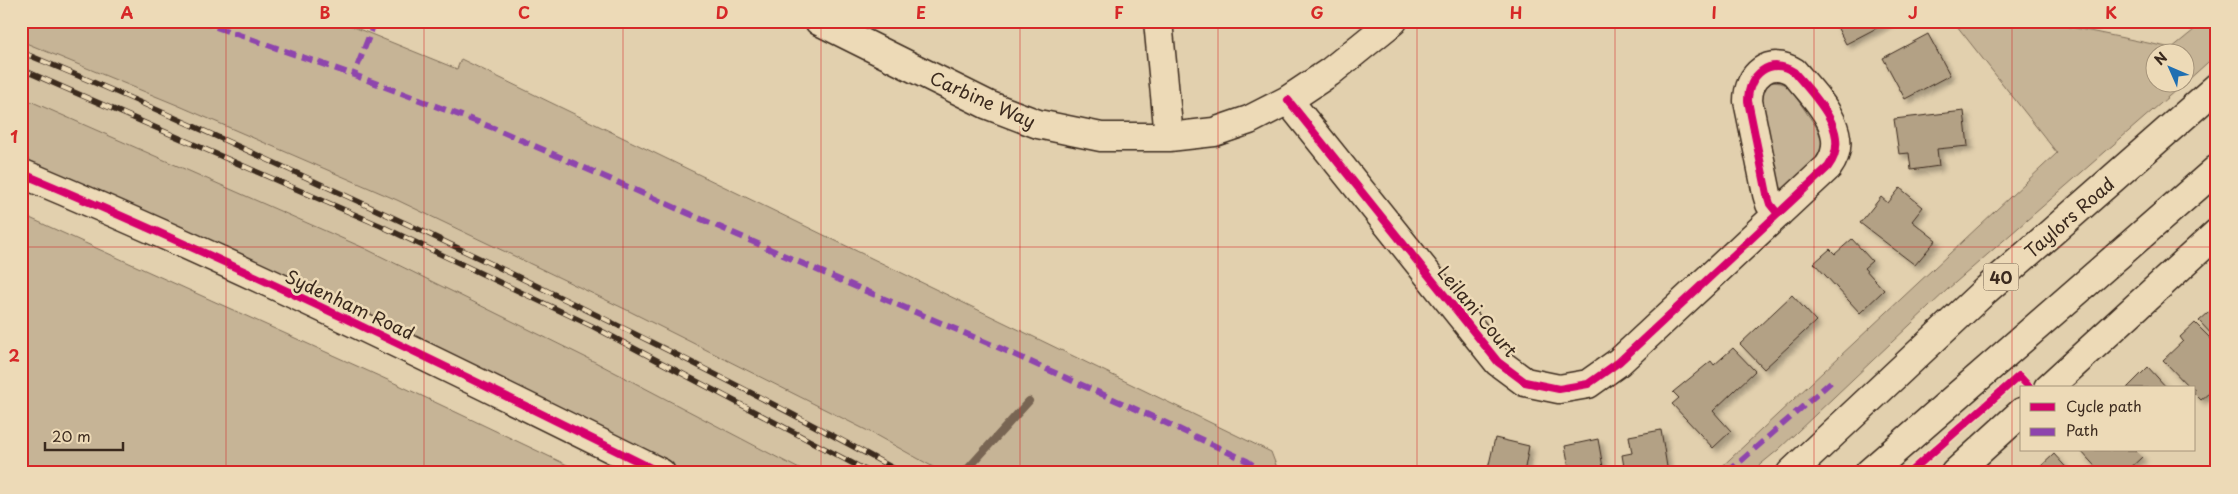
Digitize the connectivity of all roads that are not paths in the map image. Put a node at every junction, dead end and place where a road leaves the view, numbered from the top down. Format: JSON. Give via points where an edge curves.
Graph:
{"nodes":[{"id":1,"x":820,"y":21,"type":"edge"},
{"id":2,"x":1158,"y":21,"type":"edge"},
{"id":3,"x":1393,"y":21,"type":"edge"},
{"id":4,"x":2217,"y":86,"type":"edge"},
{"id":5,"x":1288,"y":100,"type":"junction"},
{"id":6,"x":1169,"y":136,"type":"junction"},
{"id":7,"x":2217,"y":169,"type":"edge"},
{"id":8,"x":21,"y":173,"type":"edge"},
{"id":9,"x":1778,"y":214,"type":"junction"},
{"id":10,"x":2217,"y":233,"type":"edge"},
{"id":11,"x":2050,"y":386,"type":"edge"},
{"id":12,"x":2020,"y":414,"type":"edge"},
{"id":13,"x":661,"y":473,"type":"edge"},
{"id":14,"x":1792,"y":473,"type":"edge"},
{"id":15,"x":1869,"y":473,"type":"edge"},
{"id":16,"x":1955,"y":473,"type":"edge"}],
"edges":[{"from":1,"to":6,"type":"street","name":"Carbine Way","via":[[988,105],[1038,124],[1101,137]]},
{"from":2,"to":6,"type":"street"},
{"from":3,"to":5,"type":"street","name":"Carbine Way","via":[[1330,72]]},
{"from":4,"to":14,"type":"street","name":"Taylors Road","number":"40","via":[[1986,290]]},
{"from":5,"to":6,"type":"street","name":"Carbine Way","via":[[1249,120],[1214,132]]},
{"from":5,"to":9,"type":"street","name":"Leilani Court","via":[[1498,362],[1525,382],[1559,389],[1588,384],[1620,362]]},
{"from":7,"to":15,"type":"street"},
{"from":8,"to":13,"type":"street","name":"Sydenham Road","via":[[447,366]]},
{"from":9,"to":9,"type":"street","name":"Leilani Court","via":[[1767,194],[1748,101],[1752,81],[1761,72],[1778,65],[1794,72],[1831,119],[1837,149],[1828,167]]},
{"from":10,"to":11,"type":"street"},
{"from":12,"to":16,"type":"street"}]}
